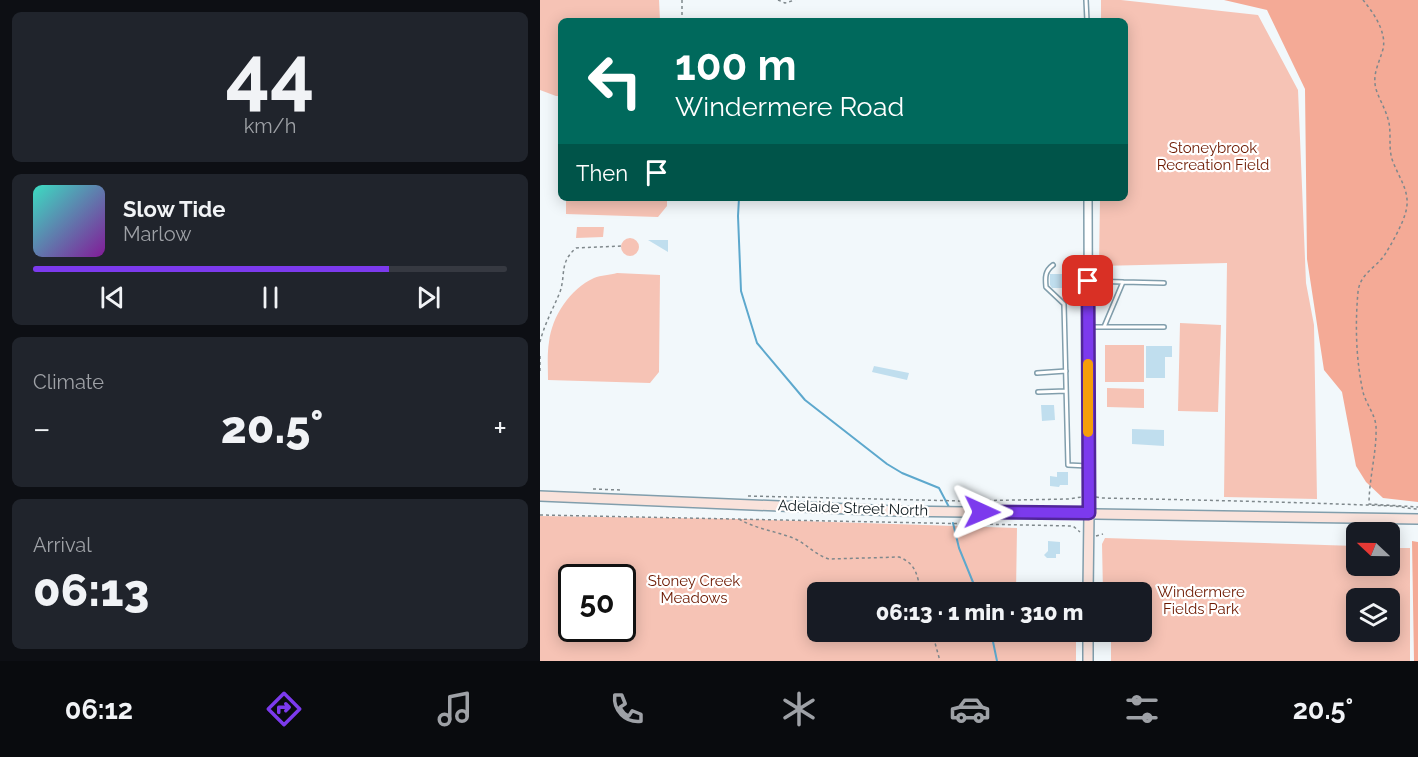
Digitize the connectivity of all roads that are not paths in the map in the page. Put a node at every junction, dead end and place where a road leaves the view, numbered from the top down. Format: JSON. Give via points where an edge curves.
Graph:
{"nodes":[{"id":1,"x":1086,"y":0,"type":"edge"},
{"id":2,"x":1087,"y":18,"type":"edge"},
{"id":3,"x":1088,"y":201,"type":"edge"},
{"id":4,"x":1053,"y":265,"type":"dead end"},
{"id":5,"x":1088,"y":281,"type":"junction"},
{"id":6,"x":1123,"y":282,"type":"junction"},
{"id":7,"x":1164,"y":283,"type":"dead end"},
{"id":8,"x":1088,"y":327,"type":"junction"},
{"id":9,"x":1104,"y":327,"type":"junction"},
{"id":10,"x":1164,"y":327,"type":"dead end"},
{"id":11,"x":1066,"y":371,"type":"junction"},
{"id":12,"x":1037,"y":373,"type":"dead end"},
{"id":13,"x":1066,"y":391,"type":"junction"},
{"id":14,"x":1038,"y":392,"type":"dead end"},
{"id":15,"x":1088,"y":466,"type":"junction"},
{"id":16,"x":540,"y":496,"type":"edge"},
{"id":17,"x":1089,"y":513,"type":"junction"},
{"id":18,"x":1415,"y":519,"type":"edge"},
{"id":19,"x":1088,"y":582,"type":"edge"},
{"id":20,"x":1088,"y":642,"type":"edge"},
{"id":21,"x":1088,"y":661,"type":"edge"}],
"edges":[{"from":1,"to":2,"type":"lane"},
{"from":3,"to":5,"type":"street"},
{"from":4,"to":11,"type":"lane","via":[[1047,270],[1046,287],[1064,304]]},
{"from":5,"to":6,"type":"lane"},
{"from":5,"to":8,"type":"street"},
{"from":6,"to":7,"type":"lane"},
{"from":6,"to":9,"type":"lane"},
{"from":8,"to":9,"type":"lane"},
{"from":8,"to":15,"type":"street"},
{"from":9,"to":10,"type":"lane"},
{"from":11,"to":12,"type":"lane"},
{"from":11,"to":13,"type":"lane"},
{"from":13,"to":14,"type":"lane"},
{"from":13,"to":15,"type":"lane","via":[[1068,465]]},
{"from":15,"to":17,"type":"street"},
{"from":16,"to":17,"type":"main road","name":"Adelaide Street North","via":[[896,511]]},
{"from":17,"to":18,"type":"main road","name":"Adelaide Street North"},
{"from":17,"to":19,"type":"main road"},
{"from":20,"to":21,"type":"main road"}]}
